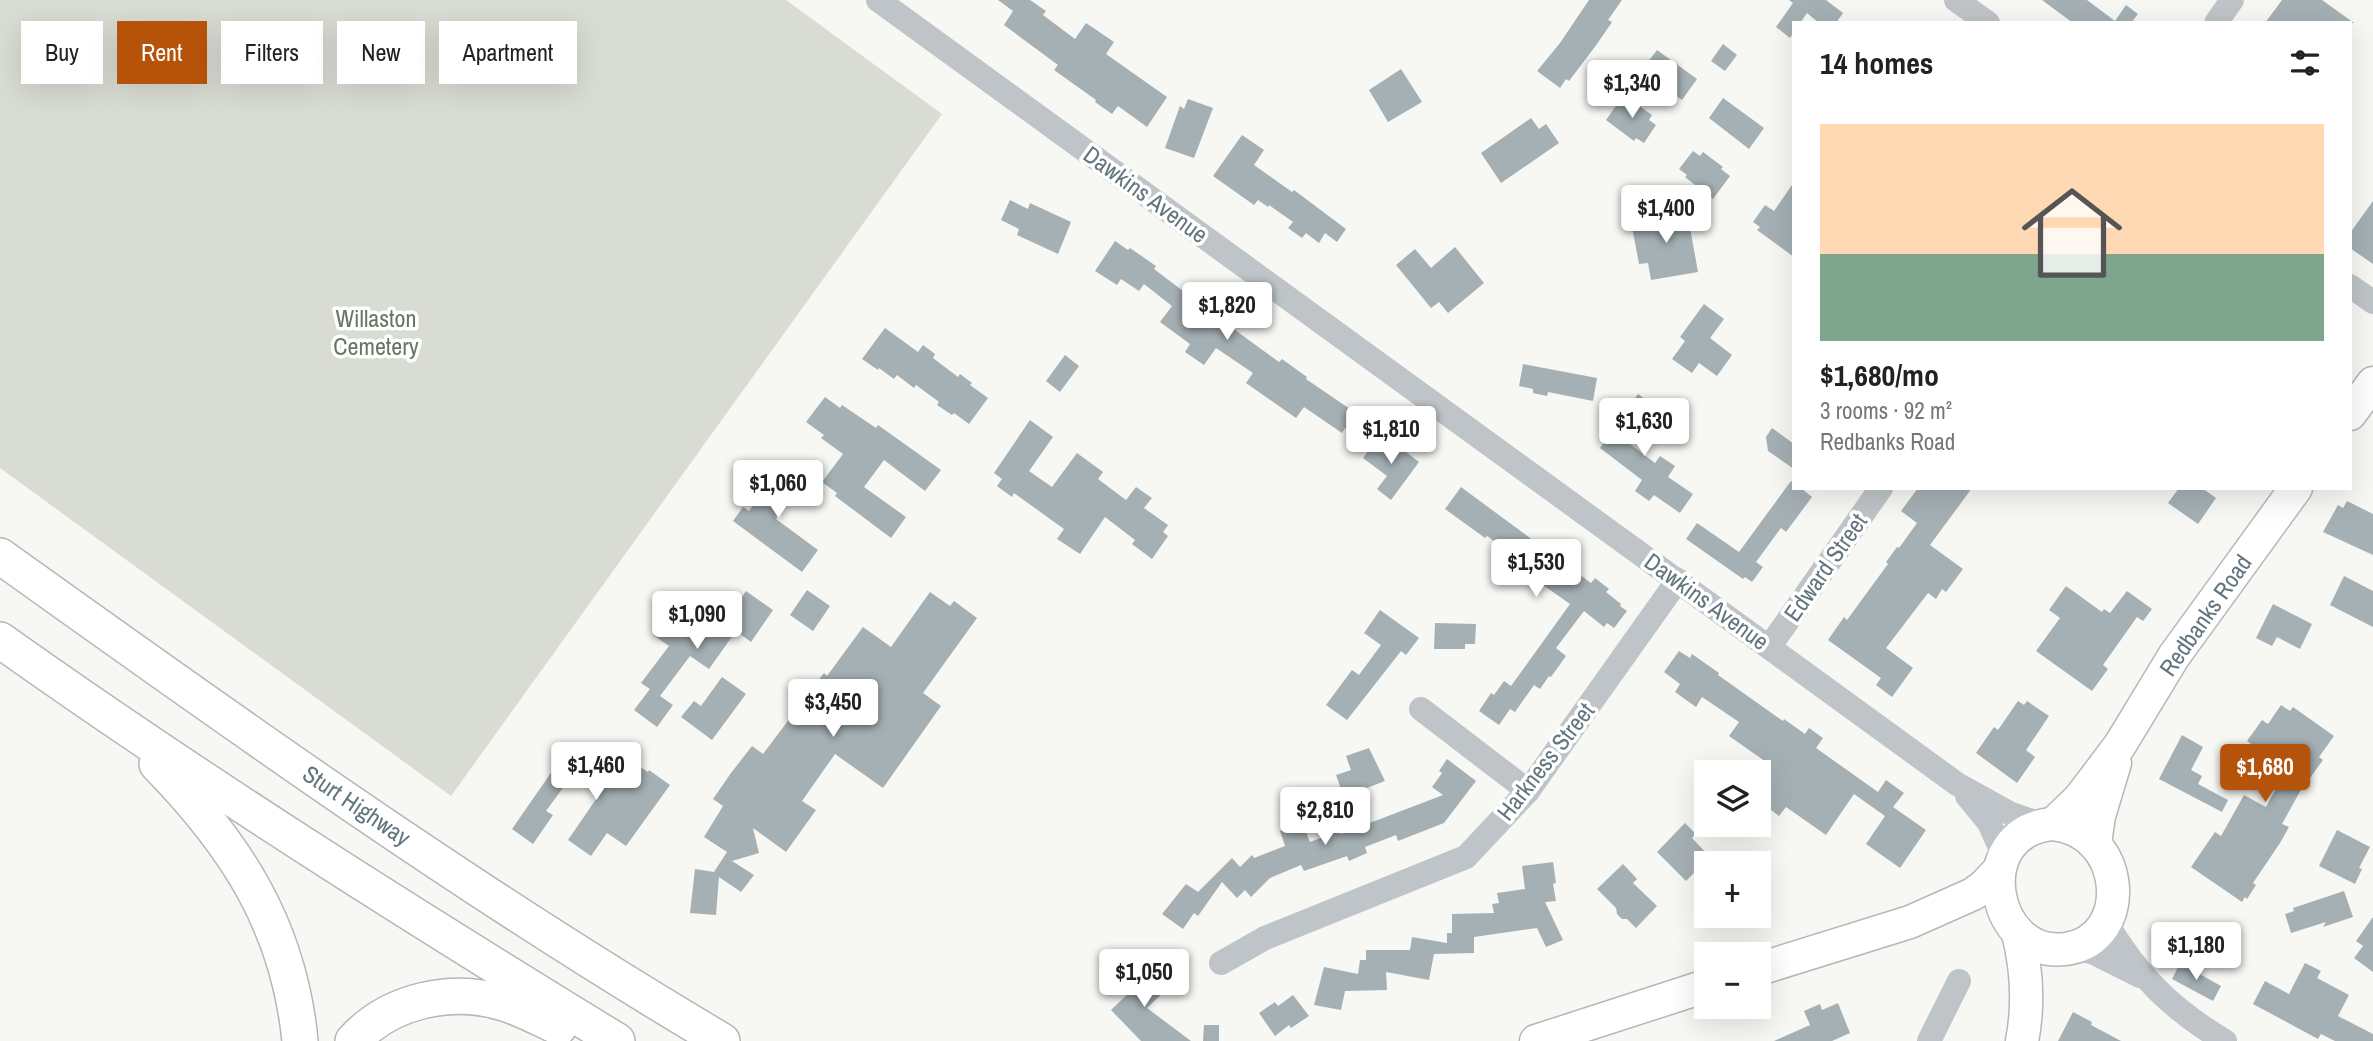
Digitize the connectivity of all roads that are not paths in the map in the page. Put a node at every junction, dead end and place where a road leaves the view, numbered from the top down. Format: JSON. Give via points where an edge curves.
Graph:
{"nodes":[{"id":1,"x":878,"y":0,"type":"edge"},
{"id":2,"x":1956,"y":0,"type":"edge"},
{"id":3,"x":2232,"y":0,"type":"edge"},
{"id":4,"x":1984,"y":21,"type":"edge"},
{"id":5,"x":2217,"y":21,"type":"edge"},
{"id":6,"x":2352,"y":287,"type":"edge"},
{"id":7,"x":2373,"y":302,"type":"edge"},
{"id":8,"x":2373,"y":383,"type":"edge"},
{"id":9,"x":2352,"y":411,"type":"edge"},
{"id":10,"x":1880,"y":490,"type":"edge"},
{"id":11,"x":2295,"y":490,"type":"edge"},
{"id":12,"x":0,"y":556,"type":"edge"},
{"id":13,"x":1678,"y":580,"type":"junction"},
{"id":14,"x":0,"y":640,"type":"edge"},
{"id":15,"x":1770,"y":646,"type":"junction"},
{"id":16,"x":1421,"y":709,"type":"dead end"},
{"id":17,"x":111,"y":719,"type":"junction"},
{"id":18,"x":2119,"y":745,"type":"junction"},
{"id":19,"x":1957,"y":784,"type":"junction"},
{"id":20,"x":1528,"y":791,"type":"junction"},
{"id":21,"x":2048,"y":824,"type":"junction"},
{"id":22,"x":2095,"y":843,"type":"junction"},
{"id":23,"x":2001,"y":862,"type":"junction"},
{"id":24,"x":1910,"y":922,"type":"junction"},
{"id":25,"x":2106,"y":922,"type":"junction"},
{"id":26,"x":2014,"y":927,"type":"junction"},
{"id":27,"x":2072,"y":948,"type":"junction"},
{"id":28,"x":1222,"y":963,"type":"dead end"},
{"id":29,"x":1771,"y":965,"type":"edge"},
{"id":30,"x":2143,"y":978,"type":"junction"},
{"id":31,"x":1959,"y":981,"type":"dead end"},
{"id":32,"x":1694,"y":991,"type":"edge"},
{"id":33,"x":2024,"y":1031,"type":"edge"},
{"id":34,"x":1596,"y":1032,"type":"edge"},
{"id":35,"x":300,"y":1041,"type":"edge"},
{"id":36,"x":353,"y":1041,"type":"edge"},
{"id":37,"x":587,"y":1041,"type":"edge"},
{"id":38,"x":617,"y":1041,"type":"edge"},
{"id":39,"x":722,"y":1041,"type":"edge"},
{"id":40,"x":1535,"y":1041,"type":"edge"},
{"id":41,"x":1929,"y":1041,"type":"edge"},
{"id":42,"x":2225,"y":1041,"type":"edge"}],
"edges":[{"from":1,"to":13,"type":"street","name":"Dawkins Avenue"},
{"from":2,"to":4,"type":"street"},
{"from":3,"to":5,"type":"street"},
{"from":6,"to":7,"type":"street"},
{"from":8,"to":9,"type":"main road"},
{"from":10,"to":15,"type":"street","name":"Edward Street"},
{"from":11,"to":18,"type":"main road","name":"Redbanks Road","via":[[2174,656]]},
{"from":12,"to":39,"type":"highway","name":"Sturt Highway","via":[[510,909]]},
{"from":13,"to":15,"type":"street","name":"Dawkins Avenue"},
{"from":13,"to":20,"type":"street","name":"Harkness Street"},
{"from":14,"to":17,"type":"highway"},
{"from":15,"to":19,"type":"street","name":"Dawkins Avenue"},
{"from":16,"to":20,"type":"street"},
{"from":17,"to":35,"type":"highway","via":[[185,793],[243,869],[283,956]]},
{"from":17,"to":38,"type":"highway"},
{"from":18,"to":21,"type":"main road","name":"Redbanks Road","via":[[2080,798]]},
{"from":18,"to":22,"type":"main road","name":"Redbanks Road"},
{"from":19,"to":21,"type":"street","name":"Dawkins Avenue","via":[[2011,814]]},
{"from":19,"to":23,"type":"street","name":"Dawkins Avenue","via":[[1981,811]]},
{"from":20,"to":28,"type":"street","name":"Harkness Street","via":[[1466,857],[1265,938]]},
{"from":21,"to":22,"type":"main road","via":[[2077,830]]},
{"from":21,"to":23,"type":"main road","via":[[2022,834]]},
{"from":22,"to":25,"type":"main road","via":[[2112,881]]},
{"from":23,"to":24,"type":"main road","via":[[1973,894]]},
{"from":23,"to":26,"type":"main road","via":[[2001,899]]},
{"from":24,"to":26,"type":"main road","via":[[1995,916]]},
{"from":24,"to":29,"type":"main road"},
{"from":25,"to":27,"type":"main road","via":[[2089,940]]},
{"from":25,"to":30,"type":"street"},
{"from":26,"to":27,"type":"main road","via":[[2042,947]]},
{"from":26,"to":33,"type":"main road","via":[[2026,974]]},
{"from":27,"to":30,"type":"street","via":[[2094,953]]},
{"from":27,"to":33,"type":"main road","via":[[2046,979]]},
{"from":30,"to":42,"type":"street","via":[[2201,1027]]},
{"from":31,"to":41,"type":"street"},
{"from":32,"to":34,"type":"main road"},
{"from":34,"to":40,"type":"main road"},
{"from":36,"to":37,"type":"highway","via":[[406,1005],[464,996],[502,1002]]}]}
